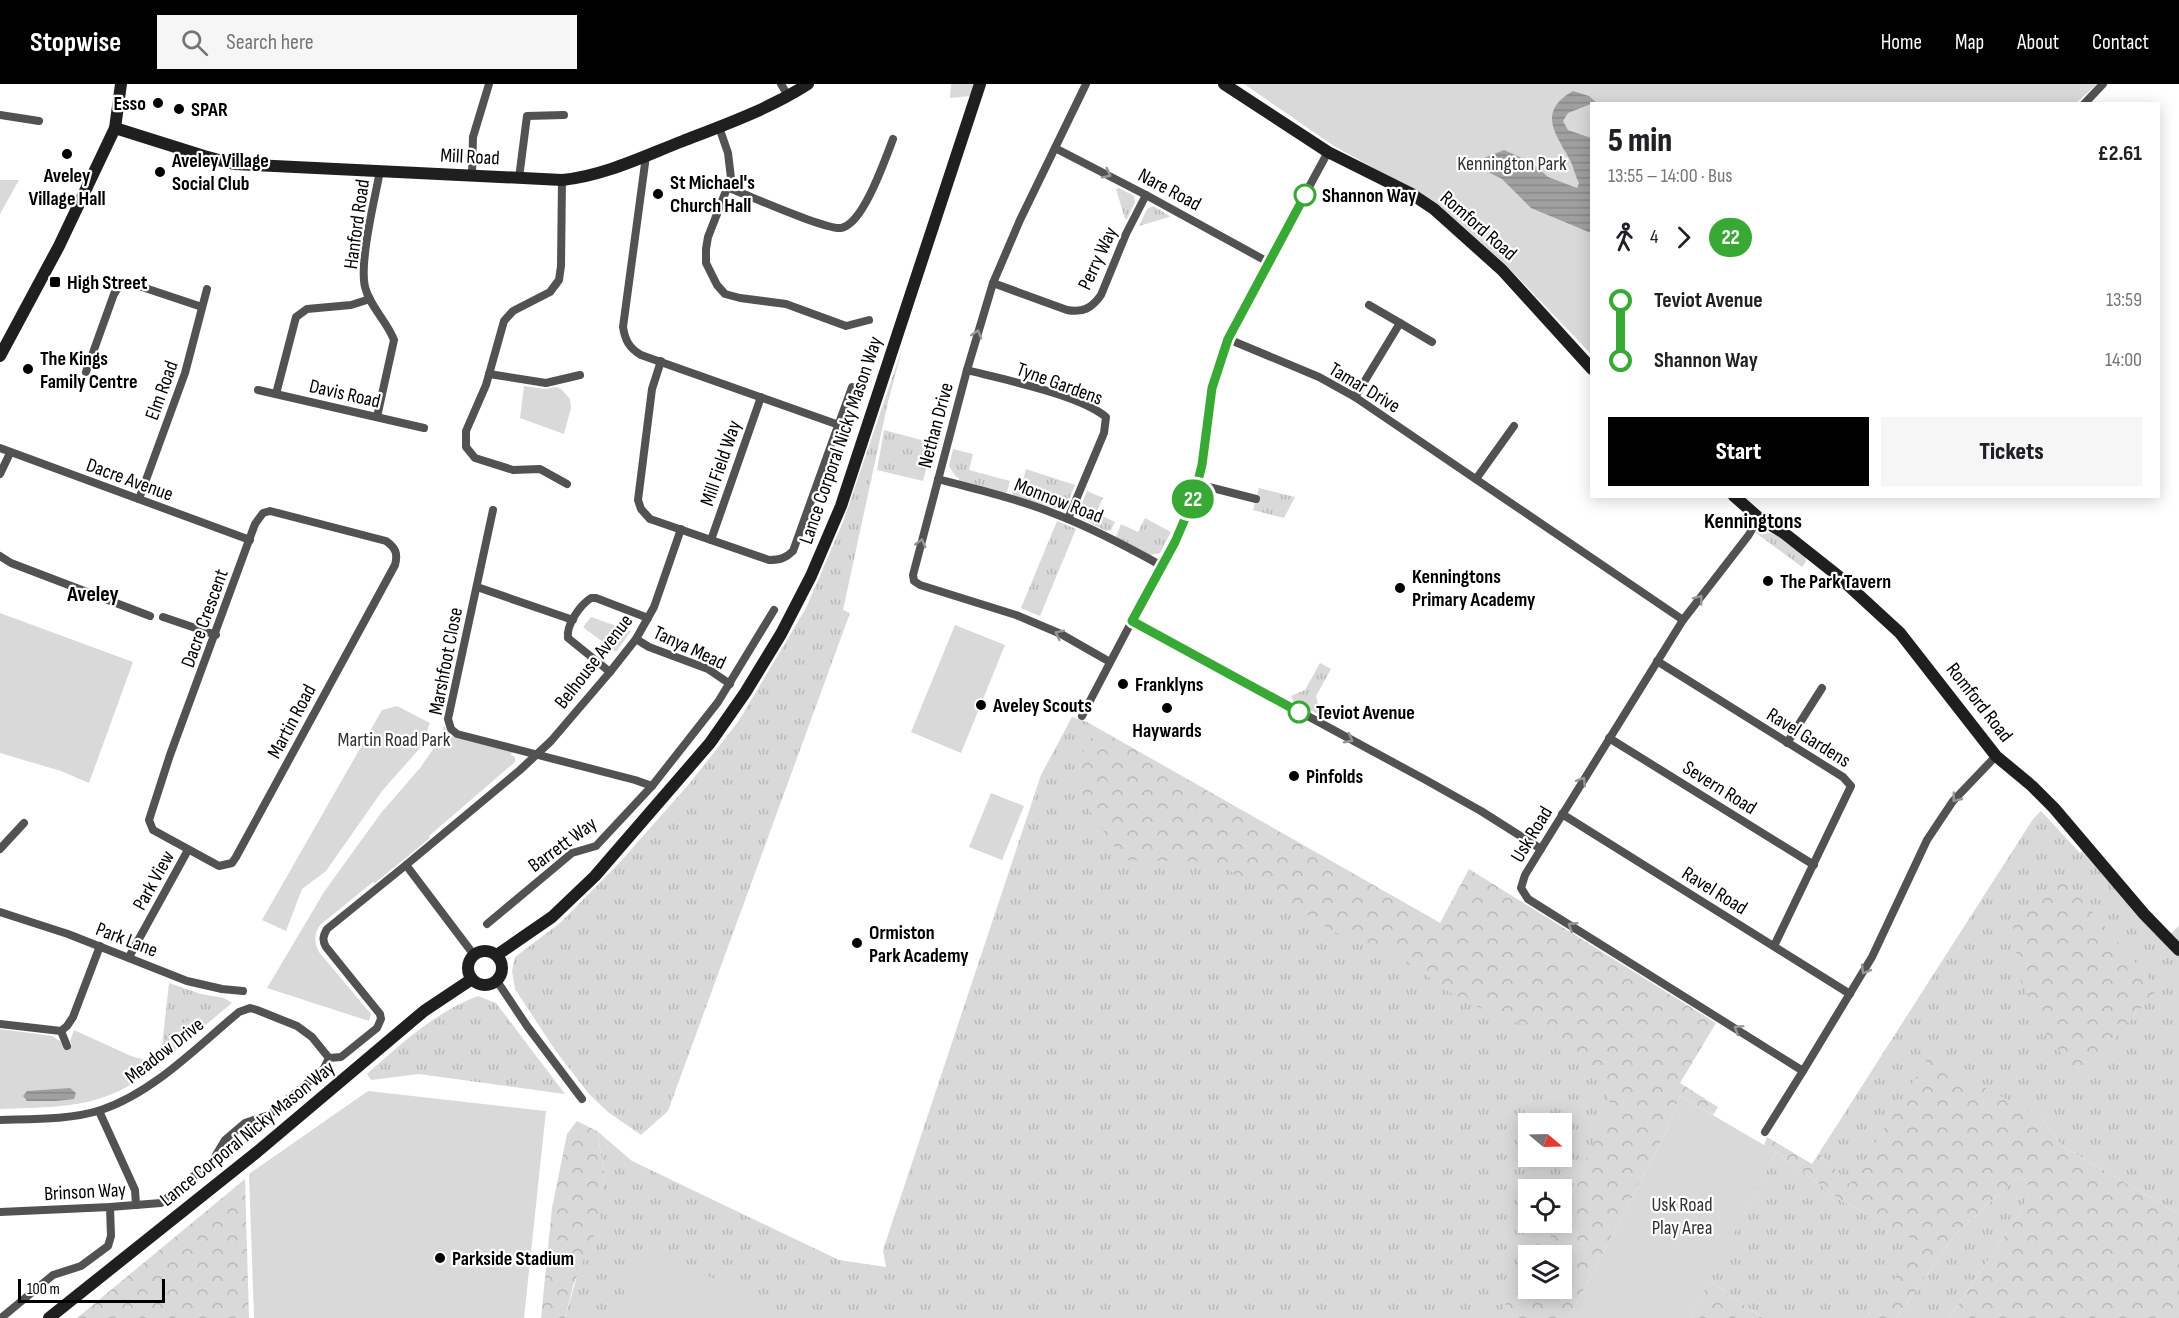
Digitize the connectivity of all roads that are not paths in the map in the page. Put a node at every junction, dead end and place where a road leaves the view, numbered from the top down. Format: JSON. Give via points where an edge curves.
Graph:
{"nodes":[{"id":1,"x":121,"y":84,"type":"edge"},
{"id":2,"x":489,"y":84,"type":"edge"},
{"id":3,"x":781,"y":84,"type":"edge"},
{"id":4,"x":808,"y":84,"type":"edge"},
{"id":5,"x":980,"y":84,"type":"edge"},
{"id":6,"x":1086,"y":84,"type":"edge"},
{"id":7,"x":1224,"y":84,"type":"edge"},
{"id":8,"x":2103,"y":84,"type":"edge"},
{"id":9,"x":788,"y":96,"type":"junction"},
{"id":10,"x":2086,"y":102,"type":"edge"},
{"id":11,"x":0,"y":115,"type":"edge"},
{"id":12,"x":564,"y":115,"type":"dead end"},
{"id":13,"x":39,"y":121,"type":"dead end"},
{"id":14,"x":719,"y":127,"type":"junction"},
{"id":15,"x":115,"y":128,"type":"junction"},
{"id":16,"x":893,"y":139,"type":"dead end"},
{"id":17,"x":1055,"y":148,"type":"junction"},
{"id":18,"x":1328,"y":152,"type":"junction"},
{"id":19,"x":646,"y":156,"type":"junction"},
{"id":20,"x":380,"y":171,"type":"junction"},
{"id":21,"x":472,"y":174,"type":"junction"},
{"id":22,"x":519,"y":178,"type":"junction"},
{"id":23,"x":562,"y":180,"type":"junction"},
{"id":24,"x":729,"y":188,"type":"junction"},
{"id":25,"x":1146,"y":195,"type":"junction"},
{"id":26,"x":1269,"y":262,"type":"junction"},
{"id":27,"x":993,"y":283,"type":"junction"},
{"id":28,"x":207,"y":289,"type":"dead end"},
{"id":29,"x":370,"y":299,"type":"junction"},
{"id":30,"x":1369,"y":304,"type":"dead end"},
{"id":31,"x":202,"y":307,"type":"junction"},
{"id":32,"x":869,"y":320,"type":"dead end"},
{"id":33,"x":1400,"y":323,"type":"junction"},
{"id":34,"x":1228,"y":339,"type":"junction"},
{"id":35,"x":1432,"y":342,"type":"dead end"},
{"id":36,"x":0,"y":356,"type":"edge"},
{"id":37,"x":661,"y":361,"type":"junction"},
{"id":38,"x":1590,"y":367,"type":"edge"},
{"id":39,"x":967,"y":370,"type":"junction"},
{"id":40,"x":86,"y":372,"type":"dead end"},
{"id":41,"x":489,"y":374,"type":"junction"},
{"id":42,"x":580,"y":375,"type":"dead end"},
{"id":43,"x":852,"y":387,"type":"dead end"},
{"id":44,"x":258,"y":390,"type":"dead end"},
{"id":45,"x":276,"y":394,"type":"junction"},
{"id":46,"x":761,"y":397,"type":"junction"},
{"id":47,"x":1355,"y":397,"type":"junction"},
{"id":48,"x":377,"y":417,"type":"junction"},
{"id":49,"x":839,"y":425,"type":"junction"},
{"id":50,"x":1514,"y":426,"type":"dead end"},
{"id":51,"x":424,"y":428,"type":"dead end"},
{"id":52,"x":0,"y":448,"type":"edge"},
{"id":53,"x":10,"y":453,"type":"junction"},
{"id":54,"x":0,"y":474,"type":"edge"},
{"id":55,"x":938,"y":479,"type":"junction"},
{"id":56,"x":1476,"y":479,"type":"junction"},
{"id":57,"x":567,"y":484,"type":"dead end"},
{"id":58,"x":1197,"y":484,"type":"junction"},
{"id":59,"x":1736,"y":498,"type":"edge"},
{"id":60,"x":139,"y":499,"type":"junction"},
{"id":61,"x":1256,"y":499,"type":"dead end"},
{"id":62,"x":493,"y":510,"type":"dead end"},
{"id":63,"x":1759,"y":518,"type":"junction"},
{"id":64,"x":1068,"y":519,"type":"junction"},
{"id":65,"x":681,"y":529,"type":"junction"},
{"id":66,"x":250,"y":540,"type":"junction"},
{"id":67,"x":711,"y":540,"type":"junction"},
{"id":68,"x":396,"y":550,"type":"joint"},
{"id":69,"x":0,"y":556,"type":"edge"},
{"id":70,"x":1162,"y":566,"type":"junction"},
{"id":71,"x":477,"y":586,"type":"junction"},
{"id":72,"x":774,"y":610,"type":"dead end"},
{"id":73,"x":150,"y":615,"type":"dead end"},
{"id":74,"x":163,"y":616,"type":"dead end"},
{"id":75,"x":648,"y":618,"type":"junction"},
{"id":76,"x":573,"y":620,"type":"junction"},
{"id":77,"x":1683,"y":620,"type":"junction"},
{"id":78,"x":1132,"y":621,"type":"junction"},
{"id":79,"x":216,"y":635,"type":"junction"},
{"id":80,"x":636,"y":639,"type":"junction"},
{"id":81,"x":1657,"y":661,"type":"junction"},
{"id":82,"x":1110,"y":662,"type":"junction"},
{"id":83,"x":610,"y":672,"type":"junction"},
{"id":84,"x":730,"y":684,"type":"junction"},
{"id":85,"x":1822,"y":688,"type":"dead end"},
{"id":86,"x":1082,"y":716,"type":"dead end"},
{"id":87,"x":1609,"y":738,"type":"junction"},
{"id":88,"x":1787,"y":743,"type":"junction"},
{"id":89,"x":537,"y":754,"type":"junction"},
{"id":90,"x":1996,"y":756,"type":"junction"},
{"id":91,"x":652,"y":786,"type":"junction"},
{"id":92,"x":1562,"y":814,"type":"junction"},
{"id":93,"x":24,"y":823,"type":"dead end"},
{"id":94,"x":0,"y":849,"type":"edge"},
{"id":95,"x":1541,"y":849,"type":"junction"},
{"id":96,"x":188,"y":850,"type":"junction"},
{"id":97,"x":406,"y":865,"type":"junction"},
{"id":98,"x":1814,"y":865,"type":"junction"},
{"id":99,"x":0,"y":912,"type":"edge"},
{"id":100,"x":487,"y":924,"type":"dead end"},
{"id":101,"x":100,"y":946,"type":"junction"},
{"id":102,"x":1774,"y":946,"type":"junction"},
{"id":103,"x":2179,"y":950,"type":"edge"},
{"id":104,"x":474,"y":955,"type":"junction"},
{"id":105,"x":497,"y":955,"type":"junction"},
{"id":106,"x":129,"y":957,"type":"junction"},
{"id":107,"x":472,"y":979,"type":"junction"},
{"id":108,"x":497,"y":981,"type":"junction"},
{"id":109,"x":243,"y":991,"type":"dead end"},
{"id":110,"x":1850,"y":994,"type":"junction"},
{"id":111,"x":0,"y":1024,"type":"edge"},
{"id":112,"x":61,"y":1031,"type":"junction"},
{"id":113,"x":67,"y":1046,"type":"dead end"},
{"id":114,"x":329,"y":1058,"type":"junction"},
{"id":115,"x":1803,"y":1071,"type":"junction"},
{"id":116,"x":582,"y":1099,"type":"dead end"},
{"id":117,"x":99,"y":1111,"type":"junction"},
{"id":118,"x":0,"y":1119,"type":"edge"},
{"id":119,"x":1765,"y":1132,"type":"dead end"},
{"id":120,"x":136,"y":1205,"type":"junction"},
{"id":121,"x":110,"y":1207,"type":"junction"},
{"id":122,"x":0,"y":1212,"type":"edge"},
{"id":123,"x":1,"y":1318,"type":"edge"},
{"id":124,"x":49,"y":1318,"type":"edge"}],
"edges":[{"from":1,"to":15,"type":"street"},
{"from":2,"to":21,"type":"street","via":[[472,137]]},
{"from":3,"to":9,"type":"street"},
{"from":4,"to":9,"type":"street","name":"Mill Road"},
{"from":5,"to":105,"type":"street","name":"Lance Corporal Nicky Mason Way","via":[[841,506],[781,634],[710,743],[596,876],[552,917]]},
{"from":6,"to":17,"type":"street","name":"Nethan Drive"},
{"from":7,"to":18,"type":"street","name":"Romford Road"},
{"from":8,"to":10,"type":"street"},
{"from":9,"to":14,"type":"street","name":"Mill Road"},
{"from":11,"to":13,"type":"street"},
{"from":12,"to":22,"type":"street","via":[[526,116]]},
{"from":14,"to":19,"type":"street","name":"Mill Road"},
{"from":14,"to":24,"type":"street","via":[[731,165]]},
{"from":15,"to":20,"type":"street","name":"Mill Road","via":[[234,164]]},
{"from":15,"to":36,"type":"street","via":[[59,246]]},
{"from":16,"to":24,"type":"street","via":[[876,183],[856,218],[841,228]]},
{"from":17,"to":25,"type":"street","name":"Nare Road","one_way":true},
{"from":17,"to":27,"type":"street","name":"Nethan Drive"},
{"from":18,"to":26,"type":"street"},
{"from":18,"to":38,"type":"street","name":"Romford Road","via":[[1434,209],[1502,270]]},
{"from":19,"to":23,"type":"street","name":"Mill Road"},
{"from":19,"to":37,"type":"street","via":[[623,327],[631,349]]},
{"from":20,"to":21,"type":"street","name":"Mill Road"},
{"from":20,"to":29,"type":"street","name":"Hanford Road","via":[[364,272]]},
{"from":21,"to":22,"type":"street","name":"Mill Road"},
{"from":22,"to":23,"type":"street","name":"Mill Road"},
{"from":23,"to":41,"type":"street","via":[[559,280],[550,292],[513,311],[504,321]]},
{"from":24,"to":32,"type":"street","via":[[706,249],[706,264],[725,294],[786,304],[846,326]]},
{"from":25,"to":26,"type":"street","name":"Nare Road"},
{"from":25,"to":27,"type":"street","name":"Perry Way","via":[[1101,295],[1086,310],[1067,310]]},
{"from":26,"to":34,"type":"street"},
{"from":39,"to":27,"type":"street","name":"Nethan Drive","one_way":true},
{"from":28,"to":31,"type":"street","name":"Elm Road"},
{"from":29,"to":45,"type":"street","via":[[351,306],[307,309],[296,317]]},
{"from":29,"to":48,"type":"street","name":"Hanford Road","via":[[394,340]]},
{"from":30,"to":33,"type":"street"},
{"from":31,"to":40,"type":"street","via":[[121,283]]},
{"from":31,"to":60,"type":"street","name":"Elm Road","via":[[185,373]]},
{"from":33,"to":35,"type":"street"},
{"from":33,"to":47,"type":"street"},
{"from":34,"to":47,"type":"street","name":"Tamar Drive"},
{"from":34,"to":58,"type":"street","via":[[1212,388]]},
{"from":37,"to":46,"type":"street"},
{"from":37,"to":65,"type":"street","via":[[652,389],[638,500],[650,519]]},
{"from":39,"to":55,"type":"street","name":"Nethan Drive"},
{"from":39,"to":64,"type":"street","name":"Tyne Gardens","via":[[1053,393],[1106,417],[1104,433]]},
{"from":41,"to":42,"type":"street","via":[[546,383]]},
{"from":41,"to":57,"type":"street","via":[[466,432],[470,453],[482,461],[513,470],[540,470]]},
{"from":43,"to":49,"type":"street"},
{"from":44,"to":45,"type":"street","name":"Davis Road"},
{"from":45,"to":48,"type":"street","name":"Davis Road"},
{"from":46,"to":49,"type":"street"},
{"from":46,"to":67,"type":"street","name":"Mill Field Way"},
{"from":47,"to":56,"type":"street","name":"Tamar Drive"},
{"from":48,"to":51,"type":"street","name":"Davis Road"},
{"from":49,"to":67,"type":"street","via":[[793,551],[787,557],[769,560]]},
{"from":50,"to":56,"type":"street"},
{"from":52,"to":53,"type":"street","name":"Dacre Avenue"},
{"from":53,"to":54,"type":"street"},
{"from":53,"to":60,"type":"street","name":"Dacre Avenue"},
{"from":55,"to":64,"type":"street","name":"Monnow Road"},
{"from":82,"to":55,"type":"street","name":"Nethan Drive","one_way":true,"via":[[1061,634],[1016,615],[914,581]]},
{"from":56,"to":77,"type":"street","name":"Tamar Drive"},
{"from":58,"to":61,"type":"street"},
{"from":58,"to":70,"type":"street","via":[[1186,518]]},
{"from":59,"to":63,"type":"street","name":"Romford Road"},
{"from":60,"to":66,"type":"street","name":"Dacre Avenue"},
{"from":62,"to":71,"type":"street","name":"Marshfoot Close"},
{"from":77,"to":63,"type":"street","name":"Usk Road","one_way":true},
{"from":63,"to":90,"type":"street","name":"Romford Road","via":[[1803,548],[1880,613],[1919,655]]},
{"from":64,"to":70,"type":"street","name":"Monnow Road"},
{"from":65,"to":67,"type":"street"},
{"from":65,"to":75,"type":"street","name":"Belhouse Avenue"},
{"from":66,"to":68,"type":"street","name":"Dacre Crescent","via":[[259,517],[270,511],[386,541]]},
{"from":66,"to":79,"type":"street","name":"Dacre Crescent"},
{"from":68,"to":96,"type":"street","name":"Martin Road","via":[[395,565],[236,858],[219,866]]},
{"from":69,"to":73,"type":"street"},
{"from":70,"to":78,"type":"street"},
{"from":71,"to":76,"type":"street"},
{"from":71,"to":89,"type":"street","name":"Marshfoot Close","via":[[448,725],[457,734]]},
{"from":72,"to":84,"type":"street","name":"Barrett Way"},
{"from":74,"to":79,"type":"street"},
{"from":75,"to":76,"type":"street","via":[[591,598]]},
{"from":75,"to":80,"type":"street","name":"Belhouse Avenue"},
{"from":76,"to":83,"type":"street","via":[[568,638]]},
{"from":77,"to":81,"type":"street","name":"Usk Road"},
{"from":78,"to":82,"type":"street"},
{"from":78,"to":95,"type":"street","one_way":true,"via":[[1462,800]]},
{"from":79,"to":96,"type":"street","name":"Dacre Crescent","via":[[149,820],[153,830]]},
{"from":80,"to":83,"type":"street","name":"Belhouse Avenue"},
{"from":80,"to":84,"type":"street","name":"Tanya Mead","via":[[708,669]]},
{"from":81,"to":87,"type":"street","name":"Usk Road"},
{"from":81,"to":88,"type":"street","name":"Ravel Gardens"},
{"from":82,"to":86,"type":"street"},
{"from":83,"to":89,"type":"street","name":"Belhouse Avenue"},
{"from":84,"to":91,"type":"street","name":"Barrett Way"},
{"from":85,"to":88,"type":"street"},
{"from":92,"to":87,"type":"street","name":"Usk Road","one_way":true},
{"from":87,"to":98,"type":"street","name":"Severn Road"},
{"from":88,"to":98,"type":"street","name":"Ravel Gardens","via":[[1843,777],[1851,786]]},
{"from":89,"to":91,"type":"street"},
{"from":89,"to":97,"type":"street","name":"Belhouse Avenue"},
{"from":90,"to":103,"type":"street","name":"Romford Road","via":[[2055,808]]},
{"from":90,"to":110,"type":"street","one_way":true,"via":[[1953,801],[1927,840],[1884,934]]},
{"from":91,"to":100,"type":"street","name":"Barrett Way","via":[[596,846],[572,854]]},
{"from":92,"to":95,"type":"street","name":"Usk Road"},
{"from":92,"to":102,"type":"street","name":"Ravel Road"},
{"from":93,"to":94,"type":"street"},
{"from":115,"to":95,"type":"street","name":"Usk Road","one_way":true,"via":[[1528,899],[1522,882]]},
{"from":96,"to":106,"type":"street","name":"Park View"},
{"from":97,"to":104,"type":"street"},
{"from":97,"to":114,"type":"street","via":[[327,929],[323,938],[381,1019],[377,1028],[341,1057]]},
{"from":98,"to":102,"type":"street","name":"Ravel Gardens"},
{"from":99,"to":101,"type":"street","name":"Park Lane"},
{"from":101,"to":106,"type":"street","name":"Park Lane"},
{"from":101,"to":112,"type":"street","via":[[73,1017]]},
{"from":102,"to":110,"type":"street","name":"Ravel Road"},
{"from":104,"to":105,"type":"street","via":[[483,951]]},
{"from":104,"to":107,"type":"street","via":[[468,964]]},
{"from":105,"to":108,"type":"street","via":[[502,965]]},
{"from":106,"to":109,"type":"street","name":"Park Lane","via":[[201,985]]},
{"from":107,"to":108,"type":"street","via":[[481,985]]},
{"from":107,"to":124,"type":"street","name":"Lance Corporal Nicky Mason Way","via":[[424,1011],[257,1152]]},
{"from":108,"to":116,"type":"street"},
{"from":110,"to":115,"type":"street"},
{"from":111,"to":112,"type":"street"},
{"from":112,"to":113,"type":"street"},
{"from":114,"to":117,"type":"street","name":"Meadow Drive","via":[[297,1026],[250,1008],[239,1012],[141,1091]]},
{"from":114,"to":120,"type":"street","name":"Brinson Way","via":[[323,1071],[269,1115],[245,1123],[225,1140],[213,1160],[161,1203]]},
{"from":115,"to":119,"type":"street"},
{"from":117,"to":118,"type":"street","name":"Meadow Drive"},
{"from":117,"to":120,"type":"street","via":[[135,1190]]},
{"from":120,"to":121,"type":"street","name":"Brinson Way"},
{"from":121,"to":122,"type":"street","name":"Brinson Way"},
{"from":121,"to":123,"type":"street","via":[[108,1246],[81,1266],[52,1275]]}]}
